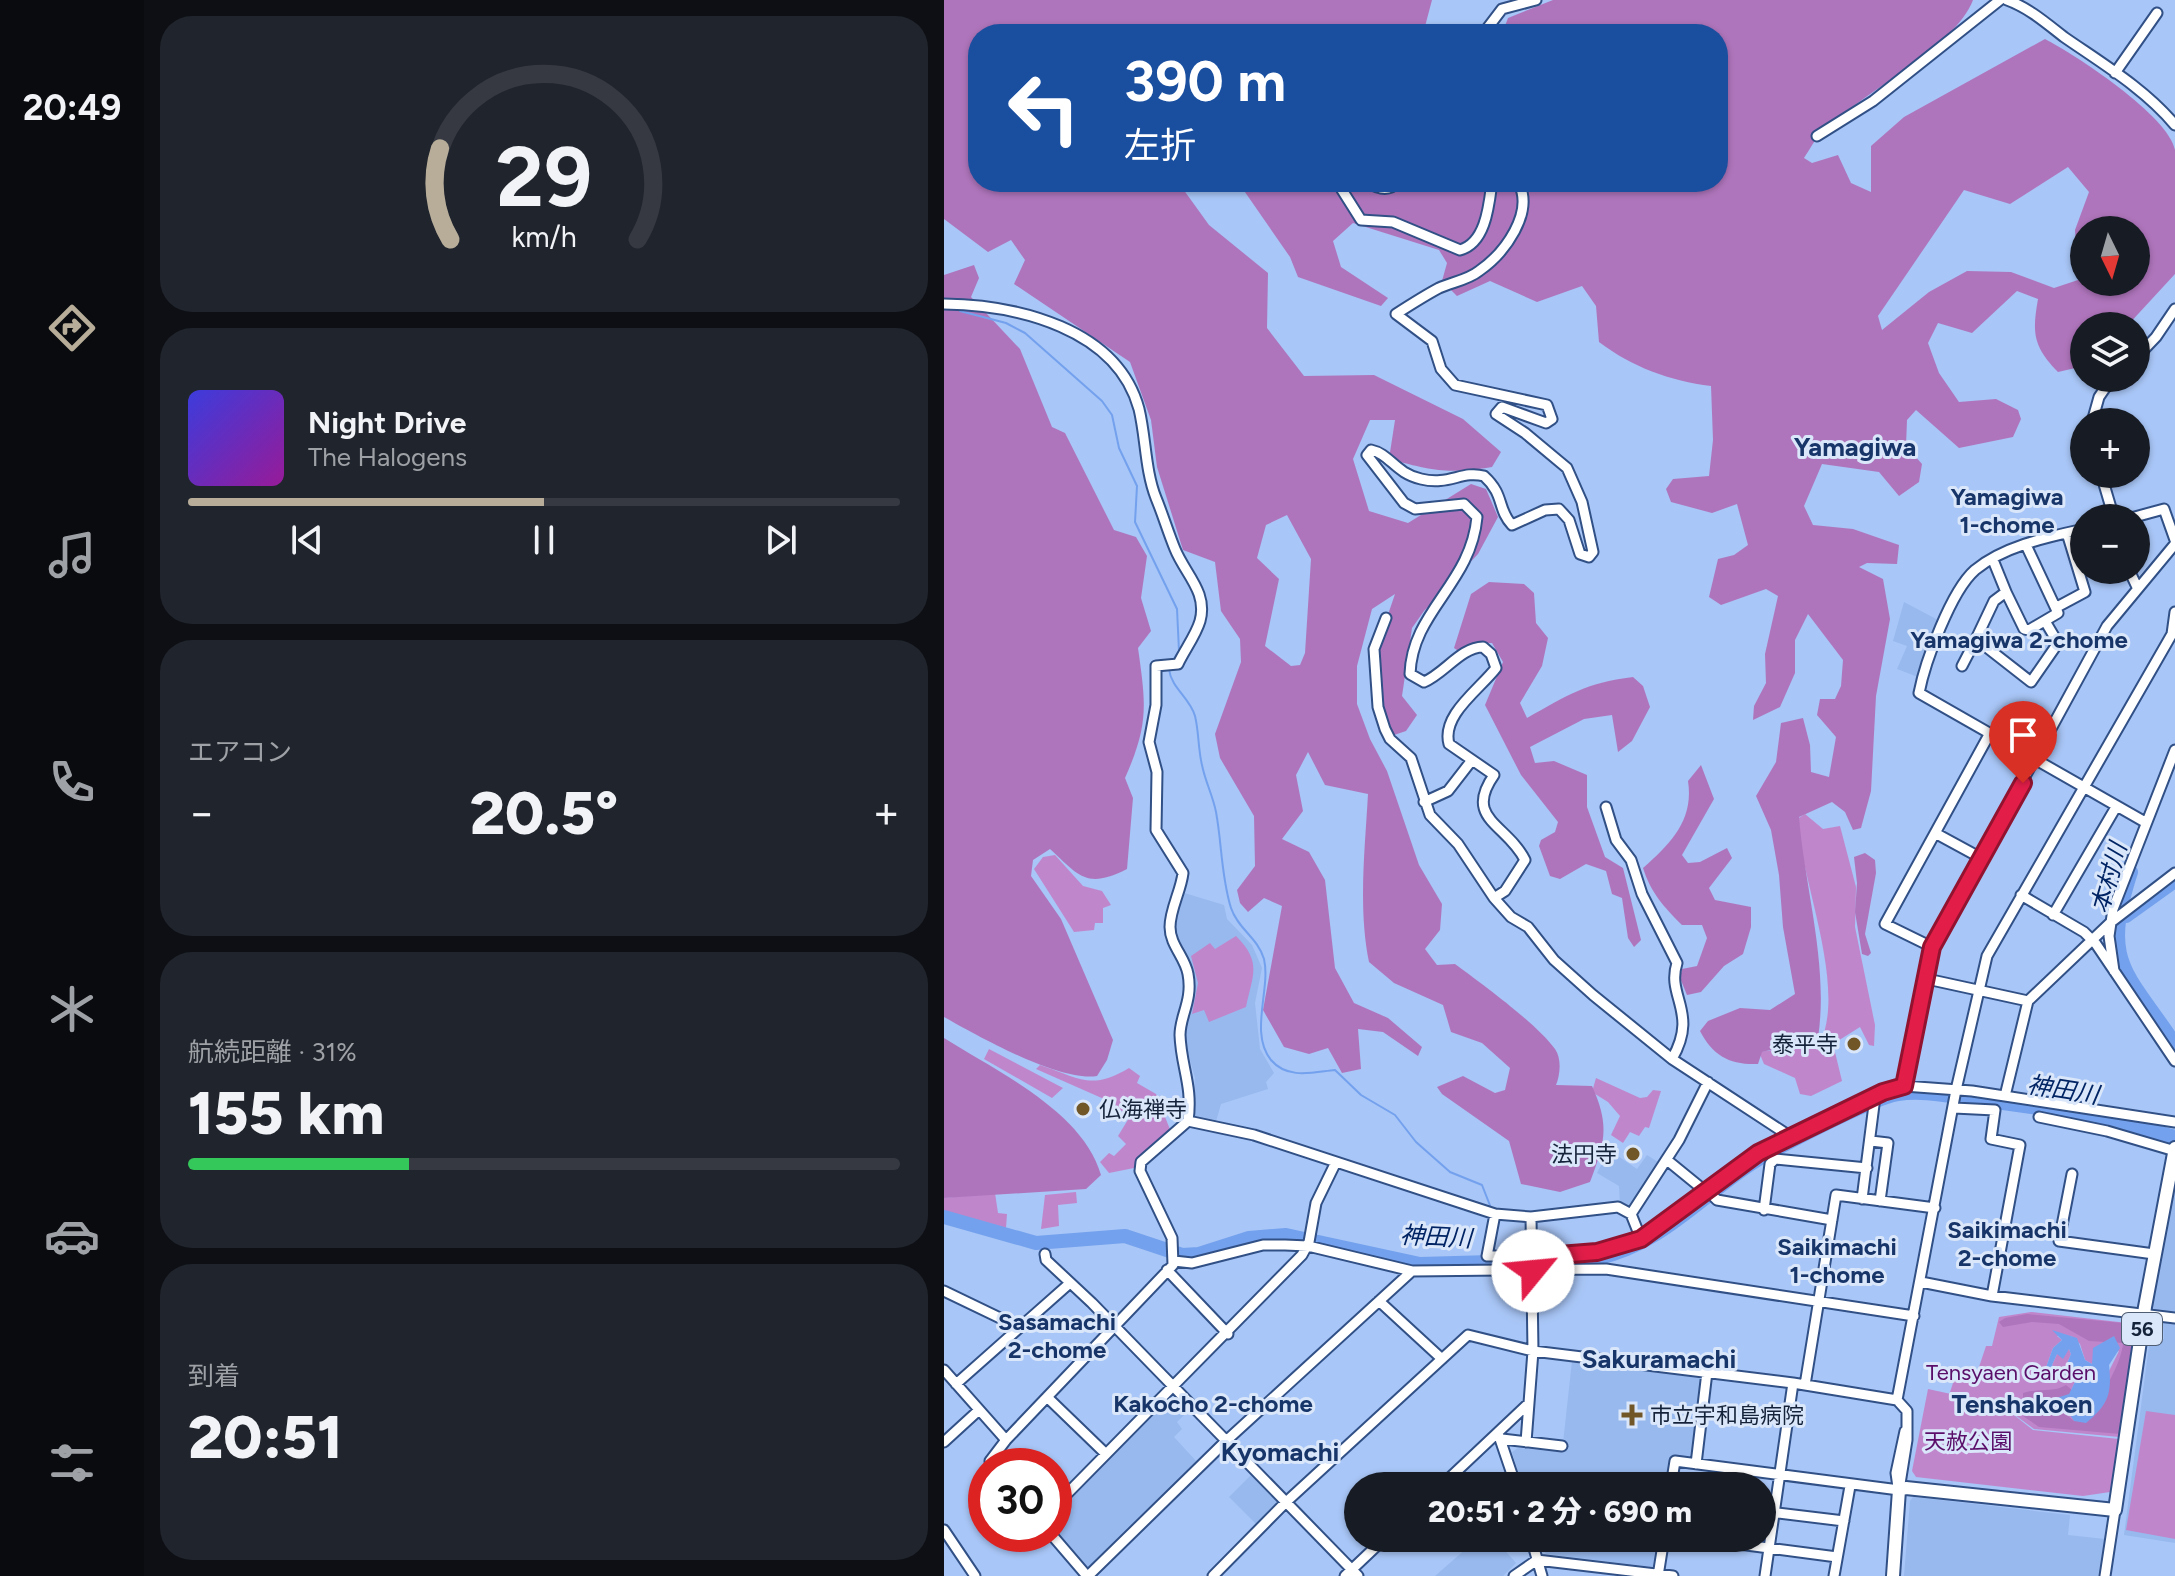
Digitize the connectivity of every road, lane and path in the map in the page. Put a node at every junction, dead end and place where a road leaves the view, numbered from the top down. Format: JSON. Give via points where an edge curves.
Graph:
{"nodes":[{"id":1,"x":1536,"y":0,"type":"edge"},
{"id":2,"x":2002,"y":1,"type":"edge"},
{"id":3,"x":2157,"y":13,"type":"dead end"},
{"id":4,"x":1491,"y":24,"type":"edge"},
{"id":5,"x":2115,"y":73,"type":"junction"},
{"id":6,"x":2175,"y":125,"type":"edge"},
{"id":7,"x":1817,"y":136,"type":"dead end"},
{"id":8,"x":1343,"y":192,"type":"edge"},
{"id":9,"x":1490,"y":192,"type":"edge"},
{"id":10,"x":1523,"y":192,"type":"edge"},
{"id":11,"x":944,"y":304,"type":"edge"},
{"id":12,"x":2175,"y":309,"type":"edge"},
{"id":13,"x":2150,"y":343,"type":"edge"},
{"id":14,"x":2150,"y":513,"type":"edge"},
{"id":15,"x":2070,"y":532,"type":"edge"},
{"id":16,"x":2067,"y":533,"type":"junction"},
{"id":17,"x":2175,"y":542,"type":"edge"},
{"id":18,"x":2026,"y":545,"type":"junction"},
{"id":19,"x":1993,"y":560,"type":"junction"},
{"id":20,"x":2136,"y":584,"type":"edge"},
{"id":21,"x":2137,"y":587,"type":"junction"},
{"id":22,"x":2006,"y":592,"type":"junction"},
{"id":23,"x":2057,"y":607,"type":"junction"},
{"id":24,"x":2175,"y":612,"type":"edge"},
{"id":25,"x":1386,"y":618,"type":"dead end"},
{"id":26,"x":2045,"y":621,"type":"junction"},
{"id":27,"x":1976,"y":639,"type":"junction"},
{"id":28,"x":1962,"y":666,"type":"dead end"},
{"id":29,"x":1990,"y":733,"type":"junction"},
{"id":30,"x":2175,"y":750,"type":"edge"},
{"id":31,"x":2036,"y":758,"type":"junction"},
{"id":32,"x":1472,"y":760,"type":"junction"},
{"id":33,"x":2084,"y":787,"type":"junction"},
{"id":34,"x":1424,"y":802,"type":"junction"},
{"id":35,"x":1606,"y":807,"type":"dead end"},
{"id":36,"x":2116,"y":807,"type":"junction"},
{"id":37,"x":2145,"y":822,"type":"junction"},
{"id":38,"x":1935,"y":833,"type":"junction"},
{"id":39,"x":1981,"y":858,"type":"junction"},
{"id":40,"x":2175,"y":873,"type":"edge"},
{"id":41,"x":2021,"y":895,"type":"junction"},
{"id":42,"x":1494,"y":898,"type":"junction"},
{"id":43,"x":2053,"y":915,"type":"junction"},
{"id":44,"x":2112,"y":921,"type":"junction"},
{"id":45,"x":2091,"y":939,"type":"junction"},
{"id":46,"x":1932,"y":947,"type":"junction"},
{"id":47,"x":2114,"y":971,"type":"junction"},
{"id":48,"x":1927,"y":979,"type":"junction"},
{"id":49,"x":1978,"y":990,"type":"junction"},
{"id":50,"x":2028,"y":1001,"type":"junction"},
{"id":51,"x":1672,"y":1059,"type":"junction"},
{"id":52,"x":2175,"y":1061,"type":"edge"},
{"id":53,"x":1708,"y":1082,"type":"junction"},
{"id":54,"x":1904,"y":1086,"type":"junction"},
{"id":55,"x":2005,"y":1096,"type":"junction"},
{"id":56,"x":1955,"y":1098,"type":"junction"},
{"id":57,"x":1875,"y":1100,"type":"junction"},
{"id":58,"x":2039,"y":1117,"type":"dead end"},
{"id":59,"x":1188,"y":1121,"type":"junction"},
{"id":60,"x":2175,"y":1122,"type":"edge"},
{"id":61,"x":1791,"y":1137,"type":"junction"},
{"id":62,"x":1871,"y":1141,"type":"junction"},
{"id":63,"x":2175,"y":1150,"type":"edge"},
{"id":64,"x":1667,"y":1160,"type":"junction"},
{"id":65,"x":1336,"y":1162,"type":"junction"},
{"id":66,"x":1867,"y":1168,"type":"junction"},
{"id":67,"x":2072,"y":1174,"type":"dead end"},
{"id":68,"x":1708,"y":1193,"type":"junction"},
{"id":69,"x":1862,"y":1199,"type":"junction"},
{"id":70,"x":1880,"y":1201,"type":"junction"},
{"id":71,"x":1935,"y":1208,"type":"junction"},
{"id":72,"x":1764,"y":1210,"type":"junction"},
{"id":73,"x":1495,"y":1214,"type":"junction"},
{"id":74,"x":1631,"y":1214,"type":"junction"},
{"id":75,"x":1531,"y":1217,"type":"junction"},
{"id":76,"x":1832,"y":1220,"type":"junction"},
{"id":77,"x":1641,"y":1239,"type":"junction"},
{"id":78,"x":1309,"y":1241,"type":"junction"},
{"id":79,"x":1045,"y":1254,"type":"dead end"},
{"id":80,"x":2154,"y":1254,"type":"junction"},
{"id":81,"x":1173,"y":1256,"type":"junction"},
{"id":82,"x":1533,"y":1264,"type":"junction"},
{"id":83,"x":1167,"y":1270,"type":"junction"},
{"id":84,"x":1412,"y":1271,"type":"junction"},
{"id":85,"x":1921,"y":1282,"type":"junction"},
{"id":86,"x":1070,"y":1283,"type":"junction"},
{"id":87,"x":945,"y":1293,"type":"edge"},
{"id":88,"x":1992,"y":1296,"type":"junction"},
{"id":89,"x":1379,"y":1301,"type":"junction"},
{"id":90,"x":1819,"y":1302,"type":"junction"},
{"id":91,"x":2144,"y":1314,"type":"junction"},
{"id":92,"x":1914,"y":1316,"type":"junction"},
{"id":93,"x":2175,"y":1318,"type":"edge"},
{"id":94,"x":1114,"y":1326,"type":"junction"},
{"id":95,"x":1014,"y":1329,"type":"junction"},
{"id":96,"x":1228,"y":1334,"type":"junction"},
{"id":97,"x":1533,"y":1351,"type":"junction"},
{"id":98,"x":1442,"y":1359,"type":"junction"},
{"id":99,"x":944,"y":1370,"type":"edge"},
{"id":100,"x":1707,"y":1372,"type":"junction"},
{"id":101,"x":1793,"y":1383,"type":"junction"},
{"id":102,"x":956,"y":1384,"type":"junction"},
{"id":103,"x":1805,"y":1385,"type":"junction"},
{"id":104,"x":1172,"y":1388,"type":"junction"},
{"id":105,"x":1047,"y":1397,"type":"junction"},
{"id":106,"x":1897,"y":1400,"type":"junction"},
{"id":107,"x":1528,"y":1404,"type":"junction"},
{"id":108,"x":979,"y":1410,"type":"junction"},
{"id":109,"x":1499,"y":1436,"type":"junction"},
{"id":110,"x":1006,"y":1440,"type":"junction"},
{"id":111,"x":1226,"y":1441,"type":"junction"},
{"id":112,"x":944,"y":1442,"type":"edge"},
{"id":113,"x":1526,"y":1442,"type":"junction"},
{"id":114,"x":1562,"y":1446,"type":"dead end"},
{"id":115,"x":1000,"y":1448,"type":"edge"},
{"id":116,"x":1106,"y":1454,"type":"junction"},
{"id":117,"x":1696,"y":1464,"type":"junction"},
{"id":118,"x":1457,"y":1472,"type":"edge"},
{"id":119,"x":1511,"y":1472,"type":"edge"},
{"id":120,"x":1673,"y":1472,"type":"edge"},
{"id":121,"x":1779,"y":1474,"type":"junction"},
{"id":122,"x":1850,"y":1486,"type":"junction"},
{"id":123,"x":1072,"y":1489,"type":"edge"},
{"id":124,"x":1899,"y":1490,"type":"junction"},
{"id":125,"x":1776,"y":1497,"type":"edge"},
{"id":126,"x":1285,"y":1503,"type":"junction"},
{"id":127,"x":2115,"y":1510,"type":"junction"},
{"id":128,"x":1776,"y":1513,"type":"edge"},
{"id":129,"x":1844,"y":1521,"type":"junction"},
{"id":130,"x":945,"y":1532,"type":"edge"},
{"id":131,"x":1776,"y":1550,"type":"edge"},
{"id":132,"x":1066,"y":1552,"type":"edge"},
{"id":133,"x":1372,"y":1552,"type":"edge"},
{"id":134,"x":1535,"y":1552,"type":"edge"},
{"id":135,"x":1662,"y":1552,"type":"edge"},
{"id":136,"x":1768,"y":1552,"type":"edge"},
{"id":137,"x":1837,"y":1557,"type":"junction"},
{"id":138,"x":1537,"y":1560,"type":"junction"},
{"id":139,"x":1351,"y":1574,"type":"edge"},
{"id":140,"x":1658,"y":1575,"type":"edge"},
{"id":141,"x":975,"y":1576,"type":"edge"},
{"id":142,"x":1087,"y":1576,"type":"edge"},
{"id":143,"x":1213,"y":1576,"type":"edge"},
{"id":144,"x":1514,"y":1576,"type":"edge"},
{"id":145,"x":1542,"y":1576,"type":"edge"},
{"id":146,"x":1673,"y":1576,"type":"edge"},
{"id":147,"x":1765,"y":1576,"type":"edge"},
{"id":148,"x":1834,"y":1576,"type":"edge"},
{"id":149,"x":1893,"y":1576,"type":"edge"},
{"id":150,"x":2105,"y":1576,"type":"edge"}],
"edges":[{"from":1,"to":4,"type":"street","via":[[1502,9]]},
{"from":2,"to":5,"type":"street","via":[[2027,9]]},
{"from":2,"to":7,"type":"street","via":[[1873,101]]},
{"from":3,"to":5,"type":"street"},
{"from":5,"to":6,"type":"street"},
{"from":8,"to":9,"type":"street","via":[[1361,220],[1393,222],[1460,250],[1476,240]]},
{"from":10,"to":32,"type":"street","via":[[1521,221],[1490,262],[1396,314],[1432,341],[1441,369],[1455,385],[1547,405],[1552,419],[1546,423],[1502,407],[1496,414],[1567,468],[1582,502],[1593,552],[1589,557],[1580,554],[1569,520],[1559,509],[1512,525],[1504,517],[1501,494],[1484,476],[1465,475],[1442,484],[1398,472],[1378,452],[1367,455],[1404,503],[1415,509],[1464,504],[1477,517],[1457,580],[1424,621],[1410,674],[1418,681],[1435,678],[1474,647],[1491,654],[1496,668],[1451,721],[1446,735],[1449,744]]},
{"from":11,"to":59,"type":"street","via":[[1044,319],[1102,351],[1119,368],[1138,406],[1154,493],[1177,553],[1196,581],[1202,608],[1196,631],[1178,664],[1156,666],[1149,742],[1157,772],[1156,830],[1183,873],[1170,927],[1189,984],[1180,1031],[1191,1087]]},
{"from":12,"to":13,"type":"street"},
{"from":14,"to":17,"type":"street","via":[[2164,509]]},
{"from":15,"to":16,"type":"street"},
{"from":16,"to":18,"type":"street"},
{"from":16,"to":23,"type":"street","via":[[2085,592]]},
{"from":17,"to":21,"type":"street"},
{"from":18,"to":19,"type":"street"},
{"from":18,"to":23,"type":"street"},
{"from":19,"to":22,"type":"street"},
{"from":19,"to":29,"type":"street","via":[[1975,570],[1959,591],[1927,661],[1919,693]]},
{"from":20,"to":21,"type":"street"},
{"from":21,"to":31,"type":"street","via":[[2107,626]]},
{"from":22,"to":26,"type":"street","via":[[2024,629]]},
{"from":22,"to":27,"type":"street","via":[[1994,601]]},
{"from":23,"to":26,"type":"street","via":[[2058,613]]},
{"from":24,"to":33,"type":"street","via":[[2172,634]]},
{"from":25,"to":34,"type":"street","via":[[1374,649],[1378,707],[1390,739],[1411,758]]},
{"from":26,"to":27,"type":"street","via":[[2058,643],[2031,682]]},
{"from":27,"to":28,"type":"street"},
{"from":29,"to":31,"type":"street"},
{"from":29,"to":38,"type":"street"},
{"from":30,"to":37,"type":"street"},
{"from":31,"to":33,"type":"street"},
{"from":31,"to":39,"type":"street"},
{"from":32,"to":34,"type":"street","via":[[1448,791]]},
{"from":32,"to":42,"type":"street","via":[[1494,775],[1480,794],[1481,805],[1525,860],[1505,891]]},
{"from":33,"to":36,"type":"street"},
{"from":33,"to":41,"type":"street"},
{"from":34,"to":42,"type":"street"},
{"from":35,"to":51,"type":"street","via":[[1616,840],[1631,860],[1677,963],[1672,977],[1683,1004],[1684,1030]]},
{"from":36,"to":37,"type":"street"},
{"from":36,"to":43,"type":"street"},
{"from":37,"to":44,"type":"street"},
{"from":38,"to":39,"type":"street"},
{"from":38,"to":46,"type":"street","via":[[1885,924]]},
{"from":39,"to":46,"type":"street"},
{"from":40,"to":44,"type":"street"},
{"from":41,"to":43,"type":"street"},
{"from":41,"to":49,"type":"street","via":[[1987,956]]},
{"from":42,"to":51,"type":"street","via":[[1528,927],[1554,960]]},
{"from":43,"to":45,"type":"street"},
{"from":44,"to":45,"type":"street"},
{"from":44,"to":47,"type":"street"},
{"from":45,"to":47,"type":"street"},
{"from":45,"to":50,"type":"street"},
{"from":46,"to":48,"type":"street"},
{"from":47,"to":52,"type":"street"},
{"from":48,"to":49,"type":"street"},
{"from":48,"to":54,"type":"street"},
{"from":49,"to":50,"type":"street"},
{"from":49,"to":56,"type":"street"},
{"from":50,"to":55,"type":"street"},
{"from":51,"to":53,"type":"street"},
{"from":53,"to":61,"type":"street"},
{"from":53,"to":64,"type":"street"},
{"from":54,"to":56,"type":"street"},
{"from":54,"to":57,"type":"street"},
{"from":55,"to":56,"type":"street"},
{"from":55,"to":60,"type":"street"},
{"from":56,"to":71,"type":"street"},
{"from":56,"to":88,"type":"street","via":[[1995,1110],[1991,1139],[2020,1145]]},
{"from":57,"to":61,"type":"street"},
{"from":57,"to":62,"type":"street"},
{"from":58,"to":63,"type":"street"},
{"from":59,"to":65,"type":"street","via":[[1254,1135]]},
{"from":59,"to":81,"type":"street","via":[[1141,1162],[1140,1171],[1172,1238]]},
{"from":61,"to":68,"type":"street","via":[[1758,1153]]},
{"from":62,"to":66,"type":"street"},
{"from":62,"to":70,"type":"street","via":[[1888,1143]]},
{"from":63,"to":80,"type":"highway","number":"56"},
{"from":64,"to":68,"type":"street"},
{"from":64,"to":74,"type":"street"},
{"from":65,"to":73,"type":"street"},
{"from":65,"to":78,"type":"street","via":[[1316,1203]]},
{"from":66,"to":69,"type":"street"},
{"from":66,"to":72,"type":"street","via":[[1775,1159]]},
{"from":67,"to":80,"type":"street","via":[[2059,1241]]},
{"from":68,"to":72,"type":"street"},
{"from":68,"to":77,"type":"street"},
{"from":69,"to":70,"type":"street"},
{"from":69,"to":76,"type":"street","via":[[1836,1195]]},
{"from":70,"to":71,"type":"street"},
{"from":71,"to":85,"type":"street"},
{"from":72,"to":76,"type":"street"},
{"from":73,"to":75,"type":"street"},
{"from":73,"to":82,"type":"street","via":[[1487,1256]]},
{"from":74,"to":75,"type":"street","via":[[1618,1207]]},
{"from":74,"to":77,"type":"street"},
{"from":75,"to":82,"type":"street"},
{"from":76,"to":90,"type":"street"},
{"from":77,"to":82,"type":"street"},
{"from":78,"to":81,"type":"street","via":[[1263,1245],[1192,1263]]},
{"from":78,"to":84,"type":"street"},
{"from":78,"to":96,"type":"street"},
{"from":79,"to":86,"type":"street"},
{"from":80,"to":91,"type":"highway","number":"56"},
{"from":81,"to":83,"type":"street"},
{"from":82,"to":84,"type":"street"},
{"from":82,"to":90,"type":"street","via":[[1606,1269]]},
{"from":82,"to":97,"type":"street"},
{"from":83,"to":94,"type":"street"},
{"from":83,"to":96,"type":"street"},
{"from":84,"to":89,"type":"street"},
{"from":85,"to":88,"type":"street"},
{"from":85,"to":92,"type":"street"},
{"from":86,"to":94,"type":"street"},
{"from":86,"to":95,"type":"street"},
{"from":87,"to":95,"type":"street"},
{"from":88,"to":91,"type":"street"},
{"from":89,"to":98,"type":"street"},
{"from":89,"to":111,"type":"street"},
{"from":90,"to":92,"type":"street"},
{"from":90,"to":103,"type":"street"},
{"from":91,"to":93,"type":"street"},
{"from":91,"to":127,"type":"highway","number":"56"},
{"from":92,"to":106,"type":"street"},
{"from":94,"to":104,"type":"street"},
{"from":94,"to":105,"type":"street"},
{"from":95,"to":102,"type":"street"},
{"from":96,"to":104,"type":"street"},
{"from":97,"to":98,"type":"street","via":[[1468,1335]]},
{"from":97,"to":100,"type":"street"},
{"from":97,"to":107,"type":"street"},
{"from":98,"to":126,"type":"street"},
{"from":99,"to":102,"type":"street"},
{"from":100,"to":101,"type":"street"},
{"from":100,"to":117,"type":"street"},
{"from":101,"to":103,"type":"street"},
{"from":101,"to":121,"type":"street"},
{"from":102,"to":108,"type":"street"},
{"from":103,"to":106,"type":"street"},
{"from":104,"to":111,"type":"street"},
{"from":104,"to":116,"type":"street"},
{"from":105,"to":110,"type":"street"},
{"from":105,"to":116,"type":"street"},
{"from":106,"to":124,"type":"street","via":[[1907,1411]]},
{"from":107,"to":109,"type":"street"},
{"from":107,"to":113,"type":"street"},
{"from":108,"to":110,"type":"street"},
{"from":108,"to":112,"type":"street"},
{"from":109,"to":113,"type":"street"},
{"from":109,"to":118,"type":"street"},
{"from":109,"to":119,"type":"street"},
{"from":110,"to":115,"type":"street"},
{"from":111,"to":126,"type":"street"},
{"from":111,"to":142,"type":"street"},
{"from":113,"to":114,"type":"street"},
{"from":116,"to":123,"type":"street"},
{"from":117,"to":120,"type":"street","via":[[1675,1461]]},
{"from":117,"to":121,"type":"street"},
{"from":121,"to":122,"type":"street"},
{"from":121,"to":125,"type":"street"},
{"from":122,"to":124,"type":"street"},
{"from":122,"to":129,"type":"street"},
{"from":124,"to":127,"type":"highway","via":[[1913,1487]]},
{"from":124,"to":149,"type":"highway"},
{"from":126,"to":139,"type":"street"},
{"from":126,"to":143,"type":"street"},
{"from":127,"to":150,"type":"street"},
{"from":128,"to":129,"type":"street"},
{"from":129,"to":137,"type":"street"},
{"from":130,"to":141,"type":"street"},
{"from":131,"to":137,"type":"street"},
{"from":132,"to":142,"type":"street"},
{"from":133,"to":139,"type":"street"},
{"from":134,"to":138,"type":"street"},
{"from":135,"to":140,"type":"street"},
{"from":136,"to":147,"type":"street"},
{"from":137,"to":148,"type":"street"},
{"from":138,"to":140,"type":"street"},
{"from":138,"to":144,"type":"street"},
{"from":138,"to":145,"type":"street"},
{"from":140,"to":146,"type":"street"}]}
